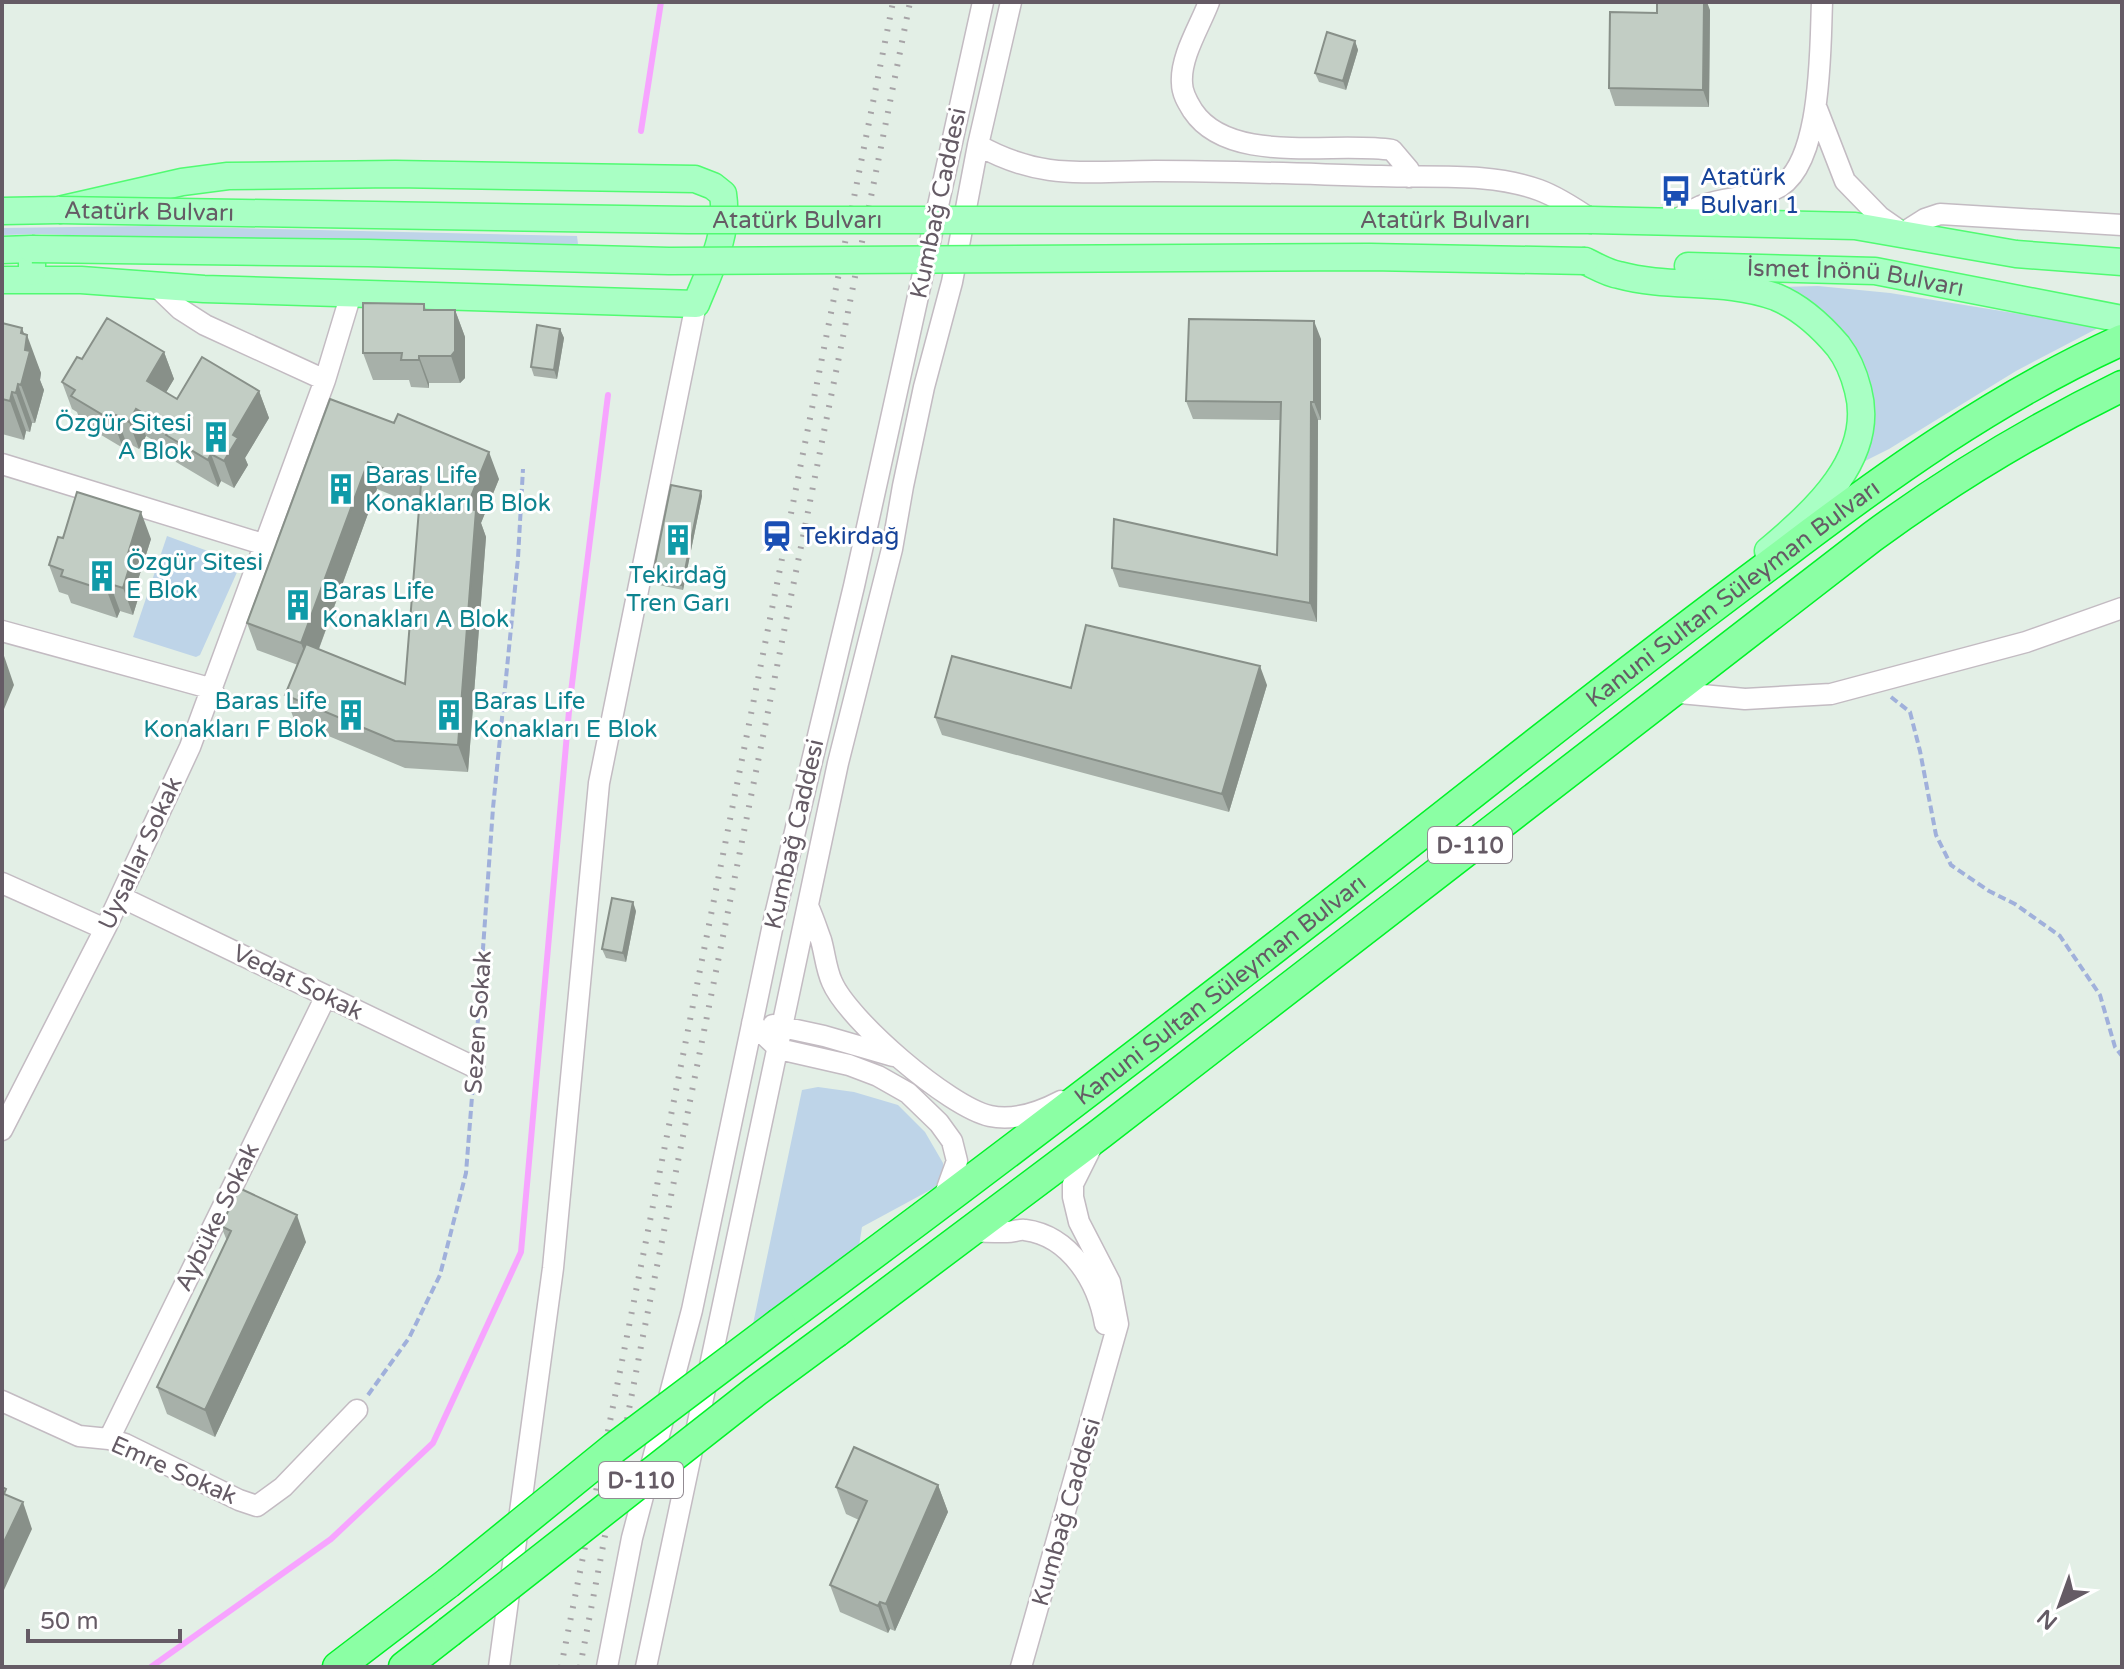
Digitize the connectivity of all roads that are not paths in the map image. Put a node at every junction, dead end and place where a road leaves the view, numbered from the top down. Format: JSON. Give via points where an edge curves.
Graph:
{"nodes":[{"id":1,"x":983,"y":2,"type":"edge"},
{"id":2,"x":1011,"y":2,"type":"edge"},
{"id":3,"x":1209,"y":2,"type":"edge"},
{"id":4,"x":1822,"y":2,"type":"edge"},
{"id":5,"x":1817,"y":109,"type":"junction"},
{"id":6,"x":978,"y":145,"type":"junction"},
{"id":7,"x":1409,"y":177,"type":"junction"},
{"id":8,"x":59,"y":210,"type":"junction"},
{"id":9,"x":2,"y":211,"type":"edge"},
{"id":10,"x":1592,"y":220,"type":"junction"},
{"id":11,"x":1674,"y":221,"type":"junction"},
{"id":12,"x":2122,"y":225,"type":"edge"},
{"id":13,"x":1903,"y":233,"type":"junction"},
{"id":14,"x":32,"y":249,"type":"junction"},
{"id":15,"x":2,"y":250,"type":"edge"},
{"id":16,"x":1585,"y":261,"type":"junction"},
{"id":17,"x":2122,"y":262,"type":"edge"},
{"id":18,"x":2,"y":280,"type":"edge"},
{"id":19,"x":32,"y":280,"type":"junction"},
{"id":20,"x":156,"y":286,"type":"junction"},
{"id":21,"x":351,"y":294,"type":"junction"},
{"id":22,"x":696,"y":304,"type":"junction"},
{"id":23,"x":2122,"y":319,"type":"edge"},
{"id":24,"x":2122,"y":340,"type":"edge"},
{"id":25,"x":325,"y":380,"type":"junction"},
{"id":26,"x":2122,"y":386,"type":"edge"},
{"id":27,"x":2,"y":464,"type":"edge"},
{"id":28,"x":266,"y":545,"type":"junction"},
{"id":29,"x":2122,"y":608,"type":"edge"},
{"id":30,"x":2,"y":631,"type":"edge"},
{"id":31,"x":1650,"y":654,"type":"junction"},
{"id":32,"x":213,"y":689,"type":"junction"},
{"id":33,"x":1669,"y":692,"type":"junction"},
{"id":34,"x":2,"y":883,"type":"edge"},
{"id":35,"x":121,"y":897,"type":"junction"},
{"id":36,"x":808,"y":905,"type":"junction"},
{"id":37,"x":105,"y":929,"type":"junction"},
{"id":38,"x":326,"y":996,"type":"junction"},
{"id":39,"x":752,"y":1023,"type":"junction"},
{"id":40,"x":783,"y":1026,"type":"junction"},
{"id":41,"x":779,"y":1049,"type":"junction"},
{"id":42,"x":897,"y":1057,"type":"junction"},
{"id":43,"x":474,"y":1067,"type":"road end"},
{"id":44,"x":1094,"y":1088,"type":"junction"},
{"id":45,"x":2,"y":1130,"type":"edge"},
{"id":46,"x":1100,"y":1134,"type":"junction"},
{"id":47,"x":931,"y":1212,"type":"junction"},
{"id":48,"x":968,"y":1231,"type":"junction"},
{"id":49,"x":1109,"y":1356,"type":"junction"},
{"id":50,"x":2,"y":1401,"type":"edge"},
{"id":51,"x":357,"y":1410,"type":"road end"},
{"id":52,"x":109,"y":1439,"type":"junction"},
{"id":53,"x":338,"y":1667,"type":"edge"},
{"id":54,"x":404,"y":1667,"type":"edge"},
{"id":55,"x":499,"y":1667,"type":"edge"},
{"id":56,"x":607,"y":1667,"type":"edge"},
{"id":57,"x":646,"y":1667,"type":"edge"},
{"id":58,"x":1021,"y":1667,"type":"edge"}],
"edges":[{"from":1,"to":39,"type":"street","name":"Kumbağ Caddesi"},
{"from":2,"to":6,"type":"street","name":"Kumbağ Caddesi"},
{"from":3,"to":7,"type":"street","via":[[1181,83],[1201,123],[1242,144],[1392,150]]},
{"from":4,"to":5,"type":"street"},
{"from":5,"to":11,"type":"street","via":[[1802,162],[1790,179],[1776,189],[1703,205]]},
{"from":5,"to":13,"type":"street","via":[[1845,181]]},
{"from":6,"to":7,"type":"street","via":[[1022,166],[1061,172]]},
{"from":6,"to":36,"type":"street","name":"Kumbağ Caddesi","via":[[952,282]]},
{"from":7,"to":10,"type":"street","via":[[1479,178],[1538,190]]},
{"from":8,"to":9,"type":"main road","name":"Atatürk Bulvarı"},
{"from":8,"to":10,"type":"main road","name":"Atatürk Bulvarı","bridge":true,"via":[[688,220]]},
{"from":8,"to":22,"type":"main road","via":[[228,176],[695,179],[723,194],[725,209],[722,240]]},
{"from":10,"to":11,"type":"main road","name":"İsmet İnönü Bulvarı"},
{"from":11,"to":13,"type":"main road","name":"İsmet İnönü Bulvarı","via":[[1855,226]]},
{"from":12,"to":13,"type":"street","via":[[1940,214]]},
{"from":13,"to":17,"type":"main road","name":"İsmet İnönü Bulvarı","via":[[2016,254]]},
{"from":14,"to":15,"type":"main road","name":"Atatürk Bulvarı"},
{"from":14,"to":16,"type":"main road","name":"Atatürk Bulvarı","bridge":true,"via":[[669,261]]},
{"from":14,"to":19,"type":"main road"},
{"from":16,"to":23,"type":"main road","name":"İsmet İnönü Bulvarı","via":[[1875,271]]},
{"from":16,"to":31,"type":"main road","via":[[1617,275],[1735,287],[1777,298],[1824,330],[1845,355],[1862,403],[1861,428],[1838,481],[1780,540]]},
{"from":18,"to":19,"type":"main road"},
{"from":19,"to":20,"type":"main road"},
{"from":20,"to":21,"type":"main road"},
{"from":20,"to":25,"type":"street","via":[[205,325]]},
{"from":21,"to":22,"type":"main road"},
{"from":21,"to":25,"type":"street","name":"Uysallar Sokak"},
{"from":22,"to":55,"type":"street","via":[[599,783],[553,1268]]},
{"from":24,"to":31,"type":"highway","name":"Kanuni Sultan Süleyman Bulvarı","number":"D-110","via":[[1969,421]]},
{"from":25,"to":28,"type":"street","name":"Uysallar Sokak"},
{"from":26,"to":33,"type":"highway","name":"Kanuni Sultan Süleyman Bulvarı","number":"D-110","via":[[1922,500]]},
{"from":27,"to":28,"type":"street"},
{"from":28,"to":32,"type":"street","name":"Uysallar Sokak"},
{"from":29,"to":33,"type":"street","via":[[2026,642],[1831,694],[1745,699]]},
{"from":30,"to":32,"type":"street"},
{"from":31,"to":44,"type":"highway","name":"Kanuni Sultan Süleyman Bulvarı","number":"D-110"},
{"from":32,"to":35,"type":"street","name":"Uysallar Sokak"},
{"from":33,"to":46,"type":"highway","name":"Kanuni Sultan Süleyman Bulvarı","number":"D-110"},
{"from":34,"to":37,"type":"street"},
{"from":35,"to":37,"type":"street","name":"Uysallar Sokak"},
{"from":35,"to":38,"type":"street","name":"Vedat Sokak"},
{"from":36,"to":40,"type":"street","name":"Kumbağ Caddesi"},
{"from":36,"to":42,"type":"street","via":[[832,984]]},
{"from":37,"to":45,"type":"street","name":"Uysallar Sokak"},
{"from":38,"to":43,"type":"street","name":"Vedat Sokak"},
{"from":38,"to":52,"type":"street","name":"Aybüke Sokak"},
{"from":39,"to":40,"type":"street"},
{"from":39,"to":41,"type":"street"},
{"from":39,"to":56,"type":"street","name":"Kumbağ Caddesi","via":[[692,1310],[632,1538]]},
{"from":40,"to":41,"type":"street","name":"Kumbağ Caddesi"},
{"from":40,"to":42,"type":"street"},
{"from":41,"to":47,"type":"street","via":[[878,1076],[908,1093],[939,1123],[952,1141],[957,1161],[945,1194]]},
{"from":41,"to":57,"type":"street","name":"Kumbağ Caddesi"},
{"from":42,"to":44,"type":"street","via":[[989,1116],[1030,1114]]},
{"from":44,"to":47,"type":"highway","name":"Kanuni Sultan Süleyman Bulvarı","number":"D-110"},
{"from":46,"to":48,"type":"highway","name":"Kanuni Sultan Süleyman Bulvarı","number":"D-110"},
{"from":46,"to":49,"type":"street","name":"Kumbağ Caddesi","via":[[1073,1184],[1073,1197],[1115,1302],[1118,1324]]},
{"from":47,"to":53,"type":"highway","name":"Kanuni Sultan Süleyman Bulvarı","number":"D-110","bridge":true,"via":[[614,1448]]},
{"from":48,"to":49,"type":"street","name":"Kumbağ Caddesi","via":[[1025,1230],[1069,1252],[1091,1278],[1101,1302]]},
{"from":48,"to":54,"type":"highway","name":"Kanuni Sultan Süleyman Bulvarı","number":"D-110","bridge":true},
{"from":49,"to":58,"type":"street","name":"Kumbağ Caddesi"},
{"from":50,"to":52,"type":"street","name":"Emre Sokak","via":[[79,1436]]},
{"from":51,"to":52,"type":"street","name":"Emre Sokak","via":[[283,1487],[257,1506]]}]}
